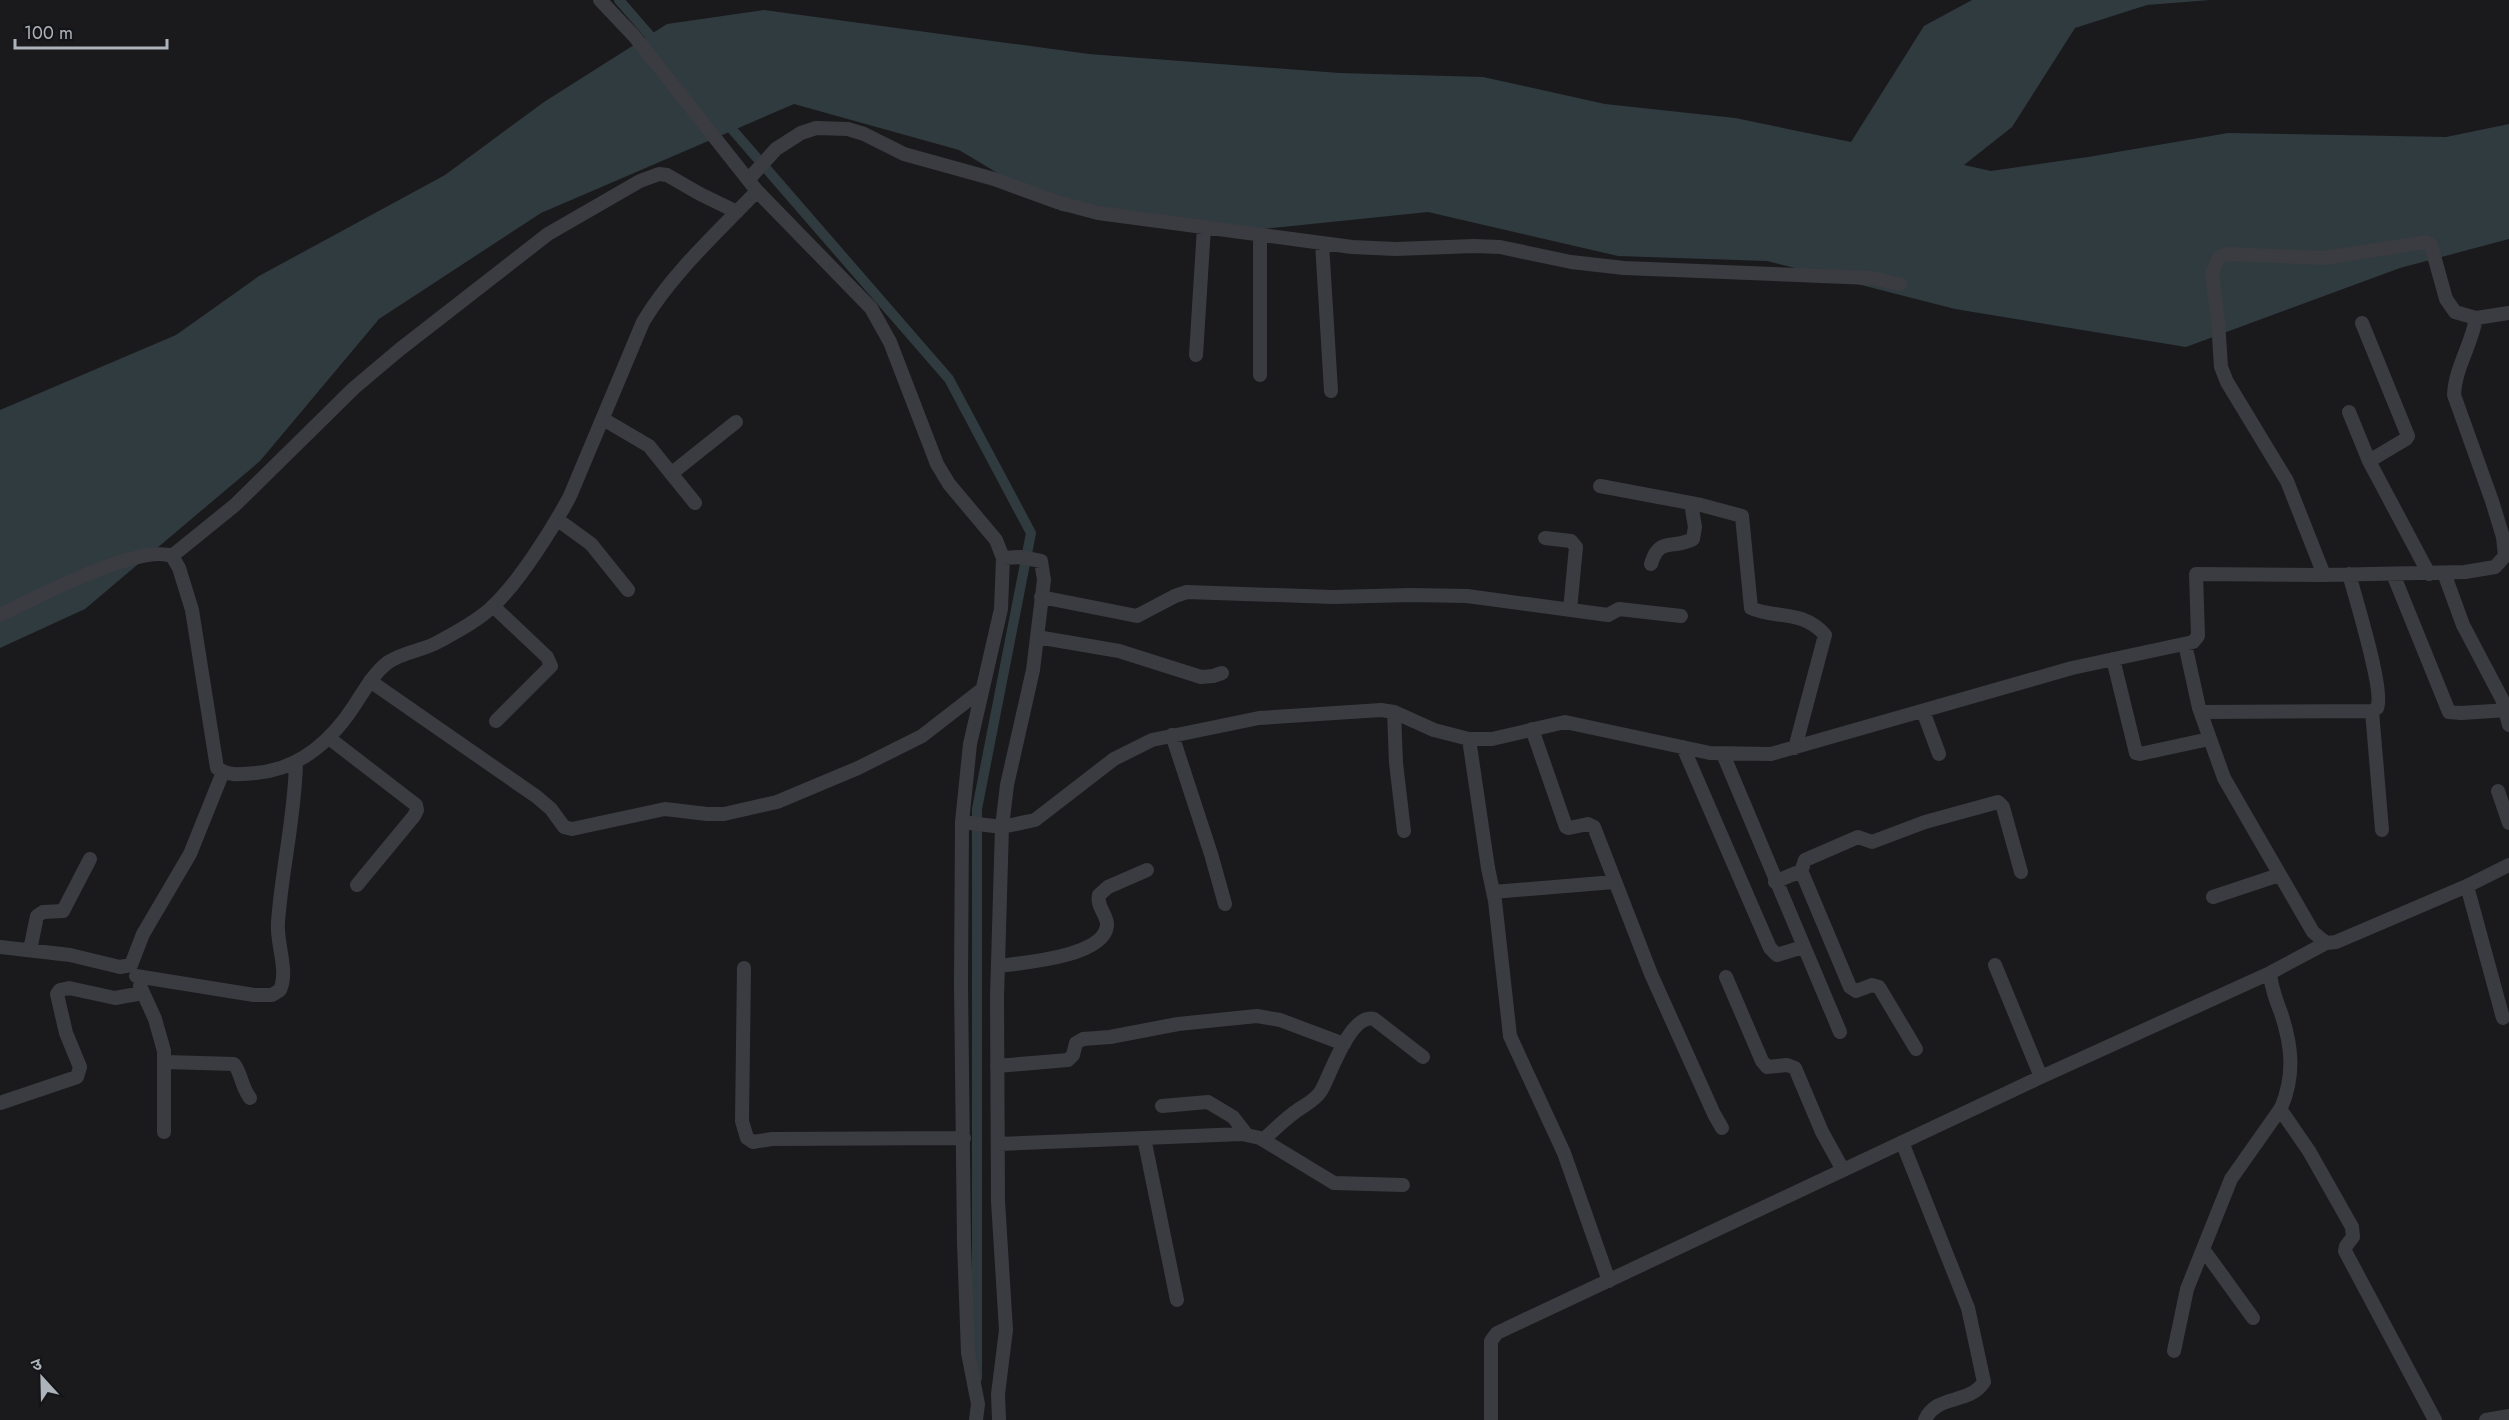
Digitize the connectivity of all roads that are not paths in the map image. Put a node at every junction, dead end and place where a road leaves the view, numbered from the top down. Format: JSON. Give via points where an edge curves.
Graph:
{"nodes":[{"id":1,"x":600,"y":0,"type":"edge"},
{"id":2,"x":751,"y":182,"type":"junction"},
{"id":3,"x":737,"y":212,"type":"junction"},
{"id":4,"x":1204,"y":227,"type":"junction"},
{"id":5,"x":1260,"y":235,"type":"junction"},
{"id":6,"x":1322,"y":243,"type":"junction"},
{"id":7,"x":1900,"y":284,"type":"dead end"},
{"id":8,"x":2509,"y":313,"type":"edge"},
{"id":9,"x":2476,"y":318,"type":"junction"},
{"id":10,"x":2362,"y":323,"type":"dead end"},
{"id":11,"x":1196,"y":356,"type":"dead end"},
{"id":12,"x":1260,"y":375,"type":"dead end"},
{"id":13,"x":1331,"y":391,"type":"dead end"},
{"id":14,"x":2349,"y":412,"type":"dead end"},
{"id":15,"x":603,"y":419,"type":"junction"},
{"id":16,"x":736,"y":422,"type":"dead end"},
{"id":17,"x":2369,"y":461,"type":"junction"},
{"id":18,"x":672,"y":473,"type":"junction"},
{"id":19,"x":1600,"y":486,"type":"dead end"},
{"id":20,"x":694,"y":503,"type":"dead end"},
{"id":21,"x":1691,"y":503,"type":"junction"},
{"id":22,"x":558,"y":520,"type":"junction"},
{"id":23,"x":1545,"y":538,"type":"dead end"},
{"id":24,"x":172,"y":556,"type":"junction"},
{"id":25,"x":1003,"y":558,"type":"junction"},
{"id":26,"x":1651,"y":564,"type":"dead end"},
{"id":27,"x":2444,"y":573,"type":"junction"},
{"id":28,"x":2324,"y":574,"type":"junction"},
{"id":29,"x":2349,"y":574,"type":"junction"},
{"id":30,"x":2393,"y":574,"type":"junction"},
{"id":31,"x":2429,"y":574,"type":"junction"},
{"id":32,"x":628,"y":590,"type":"dead end"},
{"id":33,"x":1041,"y":597,"type":"junction"},
{"id":34,"x":493,"y":606,"type":"junction"},
{"id":35,"x":1570,"y":610,"type":"junction"},
{"id":36,"x":0,"y":615,"type":"edge"},
{"id":37,"x":1681,"y":616,"type":"dead end"},
{"id":38,"x":1037,"y":637,"type":"junction"},
{"id":39,"x":2185,"y":644,"type":"junction"},
{"id":40,"x":2113,"y":659,"type":"junction"},
{"id":41,"x":1222,"y":673,"type":"dead end"},
{"id":42,"x":370,"y":681,"type":"junction"},
{"id":43,"x":980,"y":691,"type":"junction"},
{"id":44,"x":1923,"y":711,"type":"junction"},
{"id":45,"x":2372,"y":711,"type":"junction"},
{"id":46,"x":1394,"y":712,"type":"junction"},
{"id":47,"x":2200,"y":712,"type":"junction"},
{"id":48,"x":2508,"y":715,"type":"edge"},
{"id":49,"x":496,"y":721,"type":"dead end"},
{"id":50,"x":1532,"y":729,"type":"junction"},
{"id":51,"x":1172,"y":735,"type":"junction"},
{"id":52,"x":329,"y":738,"type":"junction"},
{"id":53,"x":2209,"y":738,"type":"junction"},
{"id":54,"x":1469,"y":739,"type":"junction"},
{"id":55,"x":1683,"y":747,"type":"junction"},
{"id":56,"x":1795,"y":748,"type":"junction"},
{"id":57,"x":1723,"y":754,"type":"junction"},
{"id":58,"x":1939,"y":754,"type":"dead end"},
{"id":59,"x":296,"y":762,"type":"junction"},
{"id":60,"x":223,"y":772,"type":"junction"},
{"id":61,"x":2498,"y":790,"type":"dead end"},
{"id":62,"x":974,"y":823,"type":"junction"},
{"id":63,"x":2509,"y":823,"type":"edge"},
{"id":64,"x":1002,"y":827,"type":"junction"},
{"id":65,"x":2382,"y":830,"type":"dead end"},
{"id":66,"x":1404,"y":831,"type":"dead end"},
{"id":67,"x":90,"y":859,"type":"dead end"},
{"id":68,"x":2509,"y":866,"type":"edge"},
{"id":69,"x":1147,"y":870,"type":"dead end"},
{"id":70,"x":1801,"y":872,"type":"junction"},
{"id":71,"x":2021,"y":872,"type":"dead end"},
{"id":72,"x":2279,"y":875,"type":"junction"},
{"id":73,"x":1614,"y":882,"type":"junction"},
{"id":74,"x":1775,"y":882,"type":"junction"},
{"id":75,"x":357,"y":885,"type":"dead end"},
{"id":76,"x":2467,"y":886,"type":"junction"},
{"id":77,"x":1493,"y":892,"type":"junction"},
{"id":78,"x":2213,"y":897,"type":"dead end"},
{"id":79,"x":1225,"y":904,"type":"dead end"},
{"id":80,"x":2326,"y":943,"type":"junction"},
{"id":81,"x":0,"y":947,"type":"edge"},
{"id":82,"x":1803,"y":947,"type":"junction"},
{"id":83,"x":30,"y":950,"type":"junction"},
{"id":84,"x":1995,"y":964,"type":"dead end"},
{"id":85,"x":998,"y":966,"type":"junction"},
{"id":86,"x":744,"y":968,"type":"dead end"},
{"id":87,"x":134,"y":971,"type":"junction"},
{"id":88,"x":2270,"y":973,"type":"junction"},
{"id":89,"x":1726,"y":977,"type":"dead end"},
{"id":90,"x":143,"y":993,"type":"junction"},
{"id":91,"x":2503,"y":1018,"type":"dead end"},
{"id":92,"x":1840,"y":1032,"type":"dead end"},
{"id":93,"x":1344,"y":1044,"type":"junction"},
{"id":94,"x":1916,"y":1049,"type":"dead end"},
{"id":95,"x":1423,"y":1057,"type":"dead end"},
{"id":96,"x":165,"y":1062,"type":"junction"},
{"id":97,"x":997,"y":1066,"type":"junction"},
{"id":98,"x":2041,"y":1077,"type":"junction"},
{"id":99,"x":250,"y":1098,"type":"dead end"},
{"id":100,"x":0,"y":1103,"type":"edge"},
{"id":101,"x":1162,"y":1106,"type":"dead end"},
{"id":102,"x":2280,"y":1109,"type":"junction"},
{"id":103,"x":1722,"y":1128,"type":"dead end"},
{"id":104,"x":164,"y":1132,"type":"dead end"},
{"id":105,"x":1247,"y":1135,"type":"junction"},
{"id":106,"x":964,"y":1138,"type":"junction"},
{"id":107,"x":1144,"y":1138,"type":"junction"},
{"id":108,"x":1263,"y":1140,"type":"junction"},
{"id":109,"x":1902,"y":1142,"type":"junction"},
{"id":110,"x":998,"y":1144,"type":"junction"},
{"id":111,"x":1843,"y":1170,"type":"junction"},
{"id":112,"x":1403,"y":1185,"type":"dead end"},
{"id":113,"x":2203,"y":1249,"type":"junction"},
{"id":114,"x":1609,"y":1281,"type":"junction"},
{"id":115,"x":1177,"y":1300,"type":"dead end"},
{"id":116,"x":2253,"y":1318,"type":"dead end"},
{"id":117,"x":2174,"y":1351,"type":"dead end"},
{"id":118,"x":2509,"y":1416,"type":"edge"},
{"id":119,"x":976,"y":1420,"type":"edge"},
{"id":120,"x":999,"y":1420,"type":"edge"},
{"id":121,"x":1491,"y":1420,"type":"edge"},
{"id":122,"x":1925,"y":1420,"type":"edge"},
{"id":123,"x":2435,"y":1420,"type":"edge"},
{"id":124,"x":2486,"y":1420,"type":"edge"}],
"edges":[{"from":1,"to":2,"type":"street","via":[[635,36]]},
{"from":2,"to":3,"type":"street"},
{"from":2,"to":4,"type":"street","via":[[776,149],[801,133],[816,128],[848,129],[904,154],[994,179],[1076,208]]},
{"from":2,"to":25,"type":"street","via":[[871,308],[890,342],[937,464],[996,540]]},
{"from":3,"to":15,"type":"street","via":[[652,306]]},
{"from":3,"to":24,"type":"street","via":[[659,174],[548,234],[354,388],[235,505]]},
{"from":4,"to":5,"type":"street"},
{"from":4,"to":11,"type":"street"},
{"from":5,"to":6,"type":"street"},
{"from":5,"to":12,"type":"street"},
{"from":6,"to":7,"type":"street","via":[[1372,249],[1474,246],[1605,266],[1871,278]]},
{"from":6,"to":13,"type":"street"},
{"from":8,"to":9,"type":"street"},
{"from":9,"to":27,"type":"street","via":[[2454,394],[2492,501],[2505,556],[2495,567]]},
{"from":9,"to":28,"type":"street","via":[[2450,308],[2427,242],[2324,258],[2227,254],[2215,263],[2211,284],[2224,375],[2287,481]]},
{"from":10,"to":17,"type":"street","via":[[2408,436]]},
{"from":14,"to":17,"type":"street"},
{"from":15,"to":18,"type":"street","via":[[649,446]]},
{"from":15,"to":22,"type":"street"},
{"from":16,"to":18,"type":"street"},
{"from":17,"to":31,"type":"street"},
{"from":18,"to":20,"type":"street"},
{"from":19,"to":21,"type":"street"},
{"from":21,"to":26,"type":"street","via":[[1693,539],[1662,546]]},
{"from":21,"to":56,"type":"street","via":[[1742,516],[1751,608],[1794,616],[1825,634]]},
{"from":22,"to":32,"type":"street","via":[[591,544]]},
{"from":22,"to":34,"type":"street"},
{"from":23,"to":35,"type":"street","via":[[1571,542],[1576,547]]},
{"from":24,"to":36,"type":"street","via":[[141,556],[105,567]]},
{"from":24,"to":60,"type":"street","via":[[192,610],[214,761]]},
{"from":25,"to":33,"type":"street","via":[[1041,561]]},
{"from":25,"to":43,"type":"street","via":[[1001,609]]},
{"from":27,"to":31,"type":"street"},
{"from":27,"to":48,"type":"street","via":[[2463,625]]},
{"from":28,"to":29,"type":"street"},
{"from":28,"to":39,"type":"street","via":[[2196,574],[2198,636]]},
{"from":29,"to":30,"type":"street"},
{"from":29,"to":45,"type":"street","via":[[2379,700]]},
{"from":30,"to":31,"type":"street"},
{"from":30,"to":48,"type":"street","via":[[2447,709],[2453,713]]},
{"from":33,"to":35,"type":"street","via":[[1137,616],[1187,592],[1333,597],[1439,595]]},
{"from":33,"to":38,"type":"street"},
{"from":34,"to":42,"type":"street","via":[[438,642],[396,657]]},
{"from":34,"to":49,"type":"street","via":[[547,657],[551,666]]},
{"from":35,"to":37,"type":"street","via":[[1608,615],[1619,609]]},
{"from":38,"to":41,"type":"street","via":[[1119,651],[1201,676]]},
{"from":38,"to":64,"type":"street"},
{"from":39,"to":40,"type":"street"},
{"from":39,"to":47,"type":"street"},
{"from":40,"to":44,"type":"street","via":[[2032,678]]},
{"from":40,"to":53,"type":"street","via":[[2136,753]]},
{"from":42,"to":43,"type":"street","via":[[537,797],[564,827],[572,829],[665,808],[724,814],[777,802],[922,736]]},
{"from":42,"to":52,"type":"street"},
{"from":43,"to":62,"type":"street","via":[[966,765]]},
{"from":44,"to":56,"type":"street"},
{"from":44,"to":58,"type":"street"},
{"from":45,"to":47,"type":"street"},
{"from":45,"to":65,"type":"street"},
{"from":46,"to":51,"type":"street","via":[[1366,710],[1259,718]]},
{"from":46,"to":54,"type":"street","via":[[1434,730]]},
{"from":46,"to":66,"type":"street"},
{"from":47,"to":53,"type":"street"},
{"from":50,"to":54,"type":"street","via":[[1492,739]]},
{"from":50,"to":55,"type":"street","via":[[1565,722]]},
{"from":50,"to":73,"type":"street","via":[[1564,824],[1569,828],[1588,824],[1594,827]]},
{"from":51,"to":64,"type":"street","via":[[1152,740],[1114,759],[1035,820]]},
{"from":51,"to":79,"type":"street"},
{"from":52,"to":59,"type":"street"},
{"from":52,"to":75,"type":"street","via":[[416,805],[417,810]]},
{"from":53,"to":72,"type":"street","via":[[2228,785]]},
{"from":54,"to":77,"type":"street"},
{"from":55,"to":57,"type":"street"},
{"from":55,"to":82,"type":"street","via":[[1770,948],[1777,955]]},
{"from":56,"to":57,"type":"street","via":[[1771,754]]},
{"from":57,"to":74,"type":"street"},
{"from":59,"to":60,"type":"street","via":[[278,770]]},
{"from":59,"to":87,"type":"street","via":[[277,925],[283,977],[280,990],[272,995],[254,995]]},
{"from":60,"to":87,"type":"street","via":[[190,854],[143,934]]},
{"from":61,"to":63,"type":"street"},
{"from":62,"to":64,"type":"street"},
{"from":62,"to":106,"type":"street","via":[[961,984]]},
{"from":64,"to":85,"type":"street"},
{"from":67,"to":83,"type":"street","via":[[67,907],[58,913],[43,912],[37,916]]},
{"from":68,"to":76,"type":"street"},
{"from":69,"to":85,"type":"street","via":[[1099,895],[1098,904],[1107,927],[1085,949]]},
{"from":70,"to":71,"type":"street","via":[[1805,860],[1858,837],[1872,842],[1925,822],[1998,802],[2003,807]]},
{"from":70,"to":74,"type":"street"},
{"from":70,"to":94,"type":"street","via":[[1850,987],[1879,987]]},
{"from":72,"to":78,"type":"street"},
{"from":72,"to":80,"type":"street","via":[[2313,932]]},
{"from":73,"to":77,"type":"street"},
{"from":73,"to":103,"type":"street","via":[[1651,974]]},
{"from":74,"to":82,"type":"street"},
{"from":76,"to":80,"type":"street"},
{"from":76,"to":91,"type":"street"},
{"from":77,"to":114,"type":"street","via":[[1510,1036],[1564,1153]]},
{"from":80,"to":88,"type":"street"},
{"from":81,"to":83,"type":"street"},
{"from":82,"to":92,"type":"street"},
{"from":83,"to":87,"type":"street","via":[[70,955]]},
{"from":84,"to":98,"type":"street"},
{"from":85,"to":97,"type":"street"},
{"from":86,"to":106,"type":"street","via":[[742,1121],[753,1142]]},
{"from":87,"to":90,"type":"street"},
{"from":88,"to":98,"type":"street"},
{"from":88,"to":102,"type":"street","via":[[2288,1033],[2292,1062]]},
{"from":89,"to":111,"type":"street","via":[[1762,1061],[1767,1067],[1795,1068]]},
{"from":90,"to":96,"type":"street","via":[[155,1019]]},
{"from":90,"to":100,"type":"street","via":[[115,998],[69,988],[60,990],[60,1012],[80,1067],[77,1077]]},
{"from":93,"to":95,"type":"street","via":[[1370,1017]]},
{"from":93,"to":97,"type":"street","via":[[1280,1020],[1239,1017],[1083,1039],[1076,1043],[1068,1060]]},
{"from":93,"to":108,"type":"street","via":[[1317,1096]]},
{"from":96,"to":99,"type":"street","via":[[234,1064]]},
{"from":96,"to":104,"type":"street"},
{"from":97,"to":110,"type":"street"},
{"from":98,"to":109,"type":"street"},
{"from":101,"to":105,"type":"street","via":[[1208,1102],[1233,1117]]},
{"from":102,"to":113,"type":"street","via":[[2231,1179]]},
{"from":102,"to":123,"type":"street","via":[[2352,1227],[2353,1234],[2345,1249],[2347,1255]]},
{"from":105,"to":107,"type":"street"},
{"from":105,"to":108,"type":"street"},
{"from":106,"to":119,"type":"street","via":[[968,1353],[978,1404]]},
{"from":107,"to":110,"type":"street"},
{"from":107,"to":115,"type":"street"},
{"from":108,"to":112,"type":"street","via":[[1334,1183]]},
{"from":109,"to":111,"type":"street"},
{"from":109,"to":122,"type":"street","via":[[1968,1308],[1983,1376],[1974,1393],[1944,1402],[1931,1410]]},
{"from":110,"to":120,"type":"street","via":[[1006,1330],[998,1394]]},
{"from":111,"to":114,"type":"street"},
{"from":113,"to":116,"type":"street"},
{"from":113,"to":117,"type":"street","via":[[2187,1289]]},
{"from":114,"to":121,"type":"street","via":[[1494,1334]]},
{"from":118,"to":124,"type":"street"}]}
